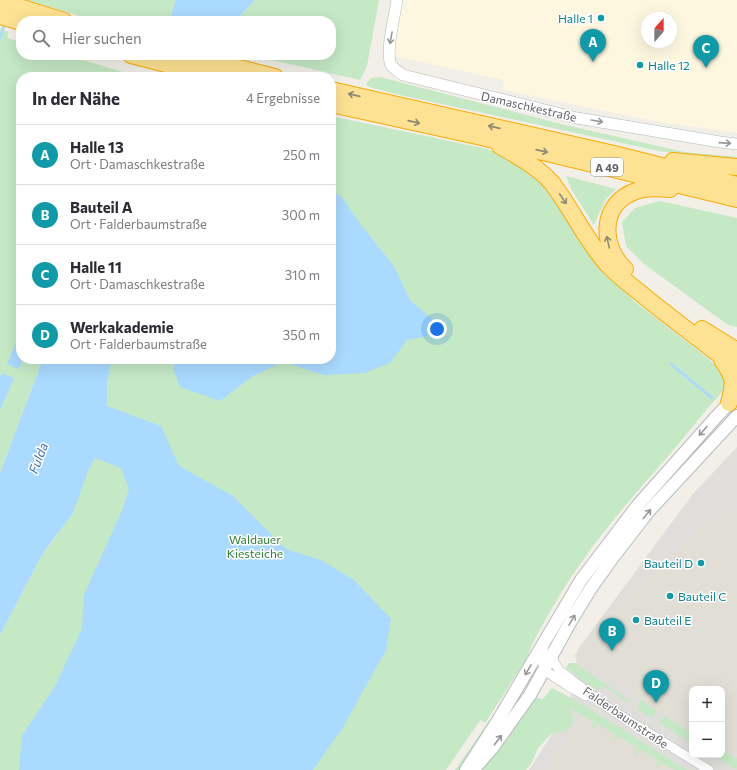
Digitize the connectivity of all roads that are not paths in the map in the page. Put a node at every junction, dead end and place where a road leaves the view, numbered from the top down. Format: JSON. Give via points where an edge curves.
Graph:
{"nodes":[{"id":1,"x":397,"y":0,"type":"edge"},
{"id":2,"x":0,"y":1,"type":"edge"},
{"id":3,"x":0,"y":16,"type":"edge"},
{"id":4,"x":48,"y":16,"type":"edge"},
{"id":5,"x":16,"y":21,"type":"edge"},
{"id":6,"x":151,"y":60,"type":"edge"},
{"id":7,"x":207,"y":60,"type":"edge"},
{"id":8,"x":197,"y":72,"type":"edge"},
{"id":9,"x":255,"y":72,"type":"edge"},
{"id":10,"x":336,"y":92,"type":"edge"},
{"id":11,"x":336,"y":104,"type":"edge"},
{"id":12,"x":377,"y":107,"type":"junction"},
{"id":13,"x":477,"y":136,"type":"junction"},
{"id":14,"x":737,"y":144,"type":"edge"},
{"id":15,"x":614,"y":154,"type":"junction"},
{"id":16,"x":737,"y":167,"type":"edge"},
{"id":17,"x":737,"y":185,"type":"edge"},
{"id":18,"x":737,"y":199,"type":"edge"},
{"id":19,"x":735,"y":349,"type":"edge"},
{"id":20,"x":716,"y":352,"type":"junction"},
{"id":21,"x":737,"y":368,"type":"edge"},
{"id":22,"x":734,"y":405,"type":"edge"},
{"id":23,"x":547,"y":636,"type":"junction"},
{"id":24,"x":552,"y":654,"type":"junction"},
{"id":25,"x":544,"y":670,"type":"junction"},
{"id":26,"x":610,"y":709,"type":"junction"},
{"id":27,"x":466,"y":770,"type":"edge"},
{"id":28,"x":473,"y":770,"type":"edge"},
{"id":29,"x":709,"y":770,"type":"edge"}],
"edges":[{"from":1,"to":14,"type":"street","name":"Damaschkestraße","one_way":true,"via":[[389,54],[391,65],[403,75],[577,118]]},
{"from":2,"to":4,"type":"highway"},
{"from":3,"to":5,"type":"highway"},
{"from":6,"to":8,"type":"highway"},
{"from":7,"to":9,"type":"highway"},
{"from":12,"to":10,"type":"highway","number":"A 49","one_way":true},
{"from":11,"to":12,"type":"highway","number":"A 49"},
{"from":12,"to":13,"type":"highway","number":"A 49","one_way":true},
{"from":15,"to":12,"type":"highway","number":"A 49","one_way":true},
{"from":13,"to":18,"type":"highway","number":"A 49","one_way":true},
{"from":13,"to":20,"type":"highway","one_way":true,"via":[[512,152],[551,182],[588,241],[616,273]]},
{"from":15,"to":16,"type":"highway"},
{"from":15,"to":17,"type":"highway","number":"A 49"},
{"from":19,"to":18,"type":"highway","one_way":true,"via":[[688,319],[619,264],[610,248],[607,229],[611,215],[619,203],[628,195],[643,189],[660,188]]},
{"from":20,"to":21,"type":"highway"},
{"from":20,"to":22,"type":"highway","via":[[733,377]]},
{"from":22,"to":23,"type":"main road","one_way":true,"via":[[638,505],[581,580]]},
{"from":24,"to":22,"type":"main road","one_way":true,"via":[[591,588],[614,556]]},
{"from":23,"to":25,"type":"street","via":[[542,659]]},
{"from":23,"to":27,"type":"main road","one_way":true},
{"from":24,"to":25,"type":"main road"},
{"from":24,"to":26,"type":"street","name":"Falderbaumstraße","via":[[559,670]]},
{"from":25,"to":26,"type":"street"},
{"from":28,"to":25,"type":"main road","one_way":true,"via":[[511,723]]},
{"from":26,"to":29,"type":"street","name":"Falderbaumstraße"}]}
